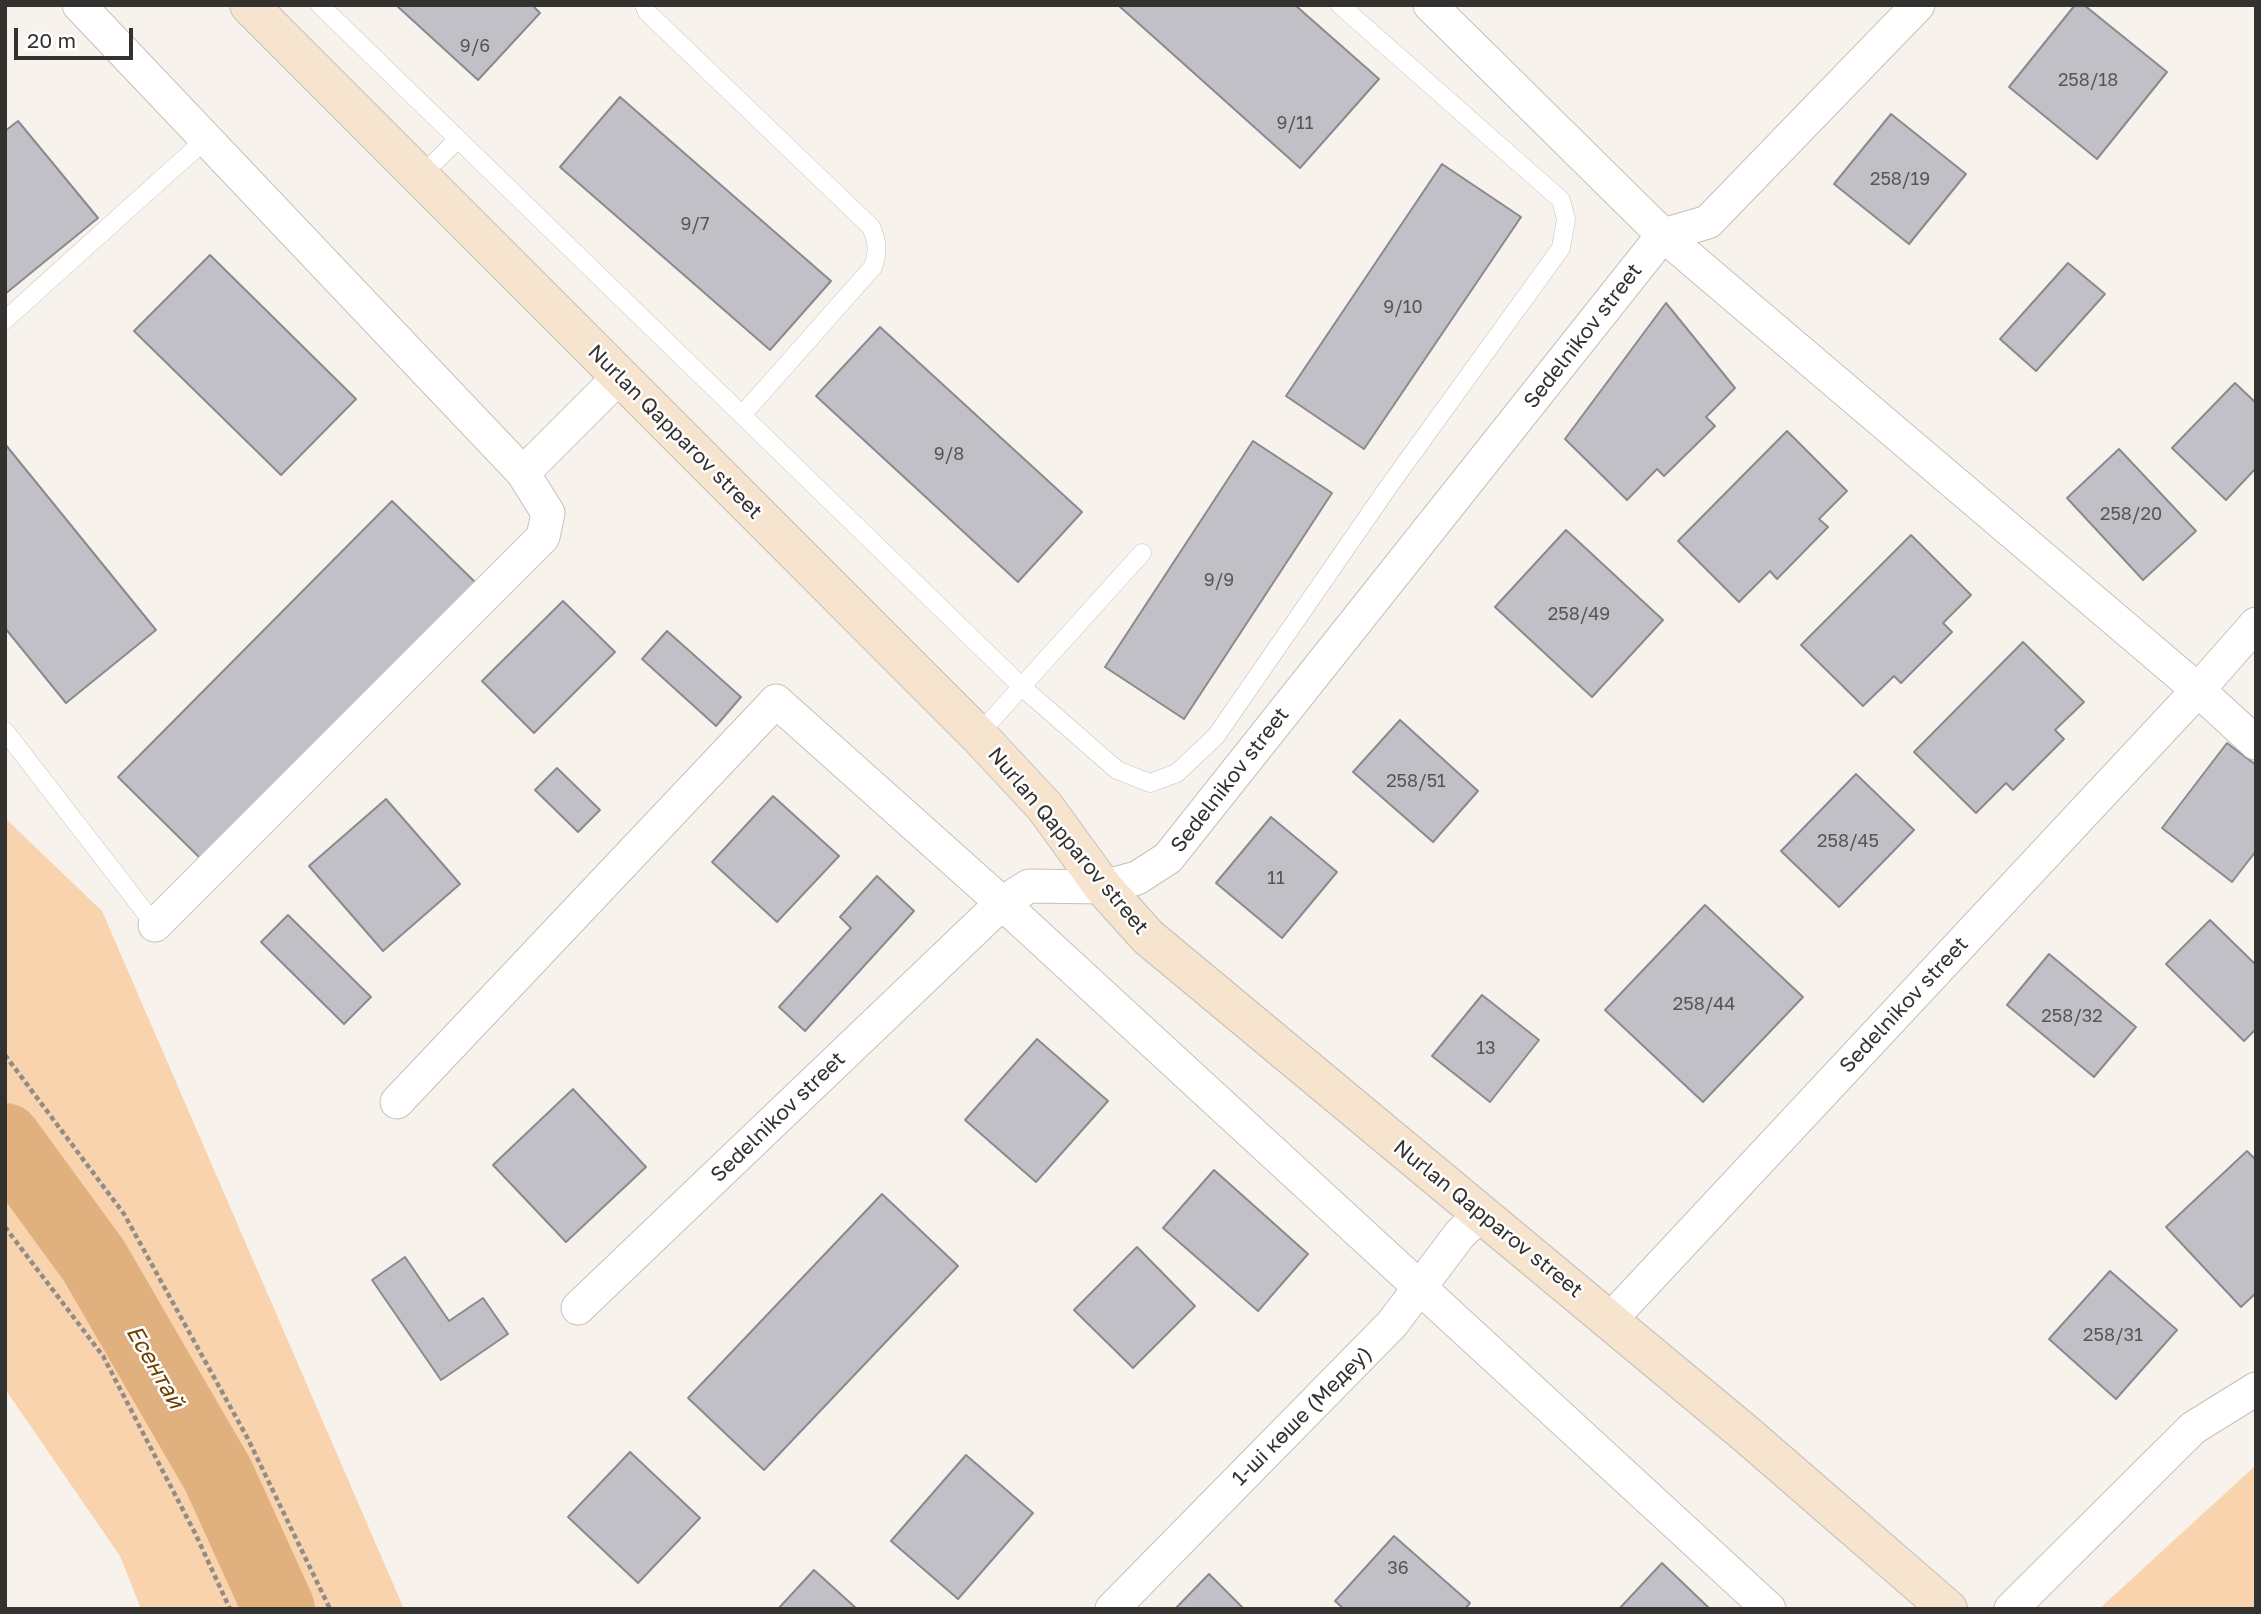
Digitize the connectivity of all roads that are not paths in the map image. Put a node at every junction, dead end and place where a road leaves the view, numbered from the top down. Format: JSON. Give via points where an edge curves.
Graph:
{"nodes":[{"id":1,"x":79,"y":5,"type":"edge"},
{"id":2,"x":249,"y":5,"type":"edge"},
{"id":3,"x":320,"y":5,"type":"edge"},
{"id":4,"x":644,"y":5,"type":"edge"},
{"id":5,"x":1340,"y":5,"type":"edge"},
{"id":6,"x":1430,"y":5,"type":"edge"},
{"id":7,"x":1918,"y":5,"type":"edge"},
{"id":8,"x":207,"y":138,"type":"junction"},
{"id":9,"x":458,"y":139,"type":"junction"},
{"id":10,"x":420,"y":177,"type":"junction"},
{"id":11,"x":1663,"y":235,"type":"junction"},
{"id":12,"x":5,"y":320,"type":"edge"},
{"id":13,"x":619,"y":377,"type":"junction"},
{"id":14,"x":742,"y":415,"type":"junction"},
{"id":15,"x":523,"y":473,"type":"junction"},
{"id":16,"x":1142,"y":552,"type":"dead end"},
{"id":17,"x":2256,"y":624,"type":"edge"},
{"id":18,"x":1022,"y":687,"type":"junction"},
{"id":19,"x":2198,"y":690,"type":"junction"},
{"id":20,"x":5,"y":731,"type":"edge"},
{"id":21,"x":978,"y":735,"type":"junction"},
{"id":22,"x":2256,"y":743,"type":"edge"},
{"id":23,"x":1104,"y":887,"type":"junction"},
{"id":24,"x":1002,"y":903,"type":"junction"},
{"id":25,"x":155,"y":925,"type":"joint"},
{"id":26,"x":397,"y":1102,"type":"dead end"},
{"id":27,"x":1481,"y":1214,"type":"junction"},
{"id":28,"x":1419,"y":1286,"type":"junction"},
{"id":29,"x":578,"y":1308,"type":"dead end"},
{"id":30,"x":1610,"y":1320,"type":"junction"},
{"id":31,"x":2256,"y":1389,"type":"edge"},
{"id":32,"x":1112,"y":1609,"type":"edge"},
{"id":33,"x":1769,"y":1609,"type":"edge"},
{"id":34,"x":1948,"y":1609,"type":"edge"},
{"id":35,"x":2011,"y":1609,"type":"edge"}],
"edges":[{"from":1,"to":8,"type":"street"},
{"from":2,"to":10,"type":"street","name":"Nurlan Qapparov street"},
{"from":3,"to":9,"type":"lane"},
{"from":4,"to":14,"type":"lane","via":[[871,227],[877,239],[873,267]]},
{"from":5,"to":18,"type":"lane","via":[[1561,200],[1566,219],[1561,248],[1216,736],[1177,774],[1150,783],[1117,770]]},
{"from":6,"to":11,"type":"street"},
{"from":7,"to":11,"type":"street","via":[[1708,222]]},
{"from":8,"to":12,"type":"lane"},
{"from":8,"to":15,"type":"street"},
{"from":9,"to":10,"type":"lane"},
{"from":9,"to":14,"type":"lane"},
{"from":10,"to":13,"type":"street","name":"Nurlan Qapparov street"},
{"from":11,"to":19,"type":"street"},
{"from":11,"to":23,"type":"street","name":"Sedelnikov street","via":[[1168,858],[1137,878]]},
{"from":13,"to":15,"type":"street"},
{"from":13,"to":21,"type":"street","name":"Nurlan Qapparov street"},
{"from":14,"to":18,"type":"lane"},
{"from":15,"to":25,"type":"street","via":[[548,513],[543,537]]},
{"from":16,"to":18,"type":"lane"},
{"from":17,"to":19,"type":"street","name":"Sedelnikov street"},
{"from":18,"to":21,"type":"lane"},
{"from":19,"to":22,"type":"street"},
{"from":19,"to":30,"type":"street","name":"Sedelnikov street"},
{"from":20,"to":25,"type":"lane"},
{"from":21,"to":23,"type":"street","name":"Nurlan Qapparov street","via":[[1045,807]]},
{"from":23,"to":24,"type":"street","name":"Sedelnikov street","via":[[1029,886]]},
{"from":23,"to":27,"type":"street","name":"Nurlan Qapparov street","via":[[1147,937]]},
{"from":24,"to":26,"type":"street","via":[[776,701]]},
{"from":24,"to":28,"type":"street"},
{"from":24,"to":29,"type":"street","name":"Sedelnikov street"},
{"from":27,"to":28,"type":"street","name":"1-ші көше (Медеу)"},
{"from":27,"to":30,"type":"street","name":"Nurlan Qapparov street"},
{"from":28,"to":32,"type":"street","name":"1-ші көше (Медеу)","via":[[1392,1324]]},
{"from":28,"to":33,"type":"street"},
{"from":30,"to":34,"type":"street","name":"Nurlan Qapparov street"},
{"from":31,"to":35,"type":"street","via":[[2193,1428]]}]}
